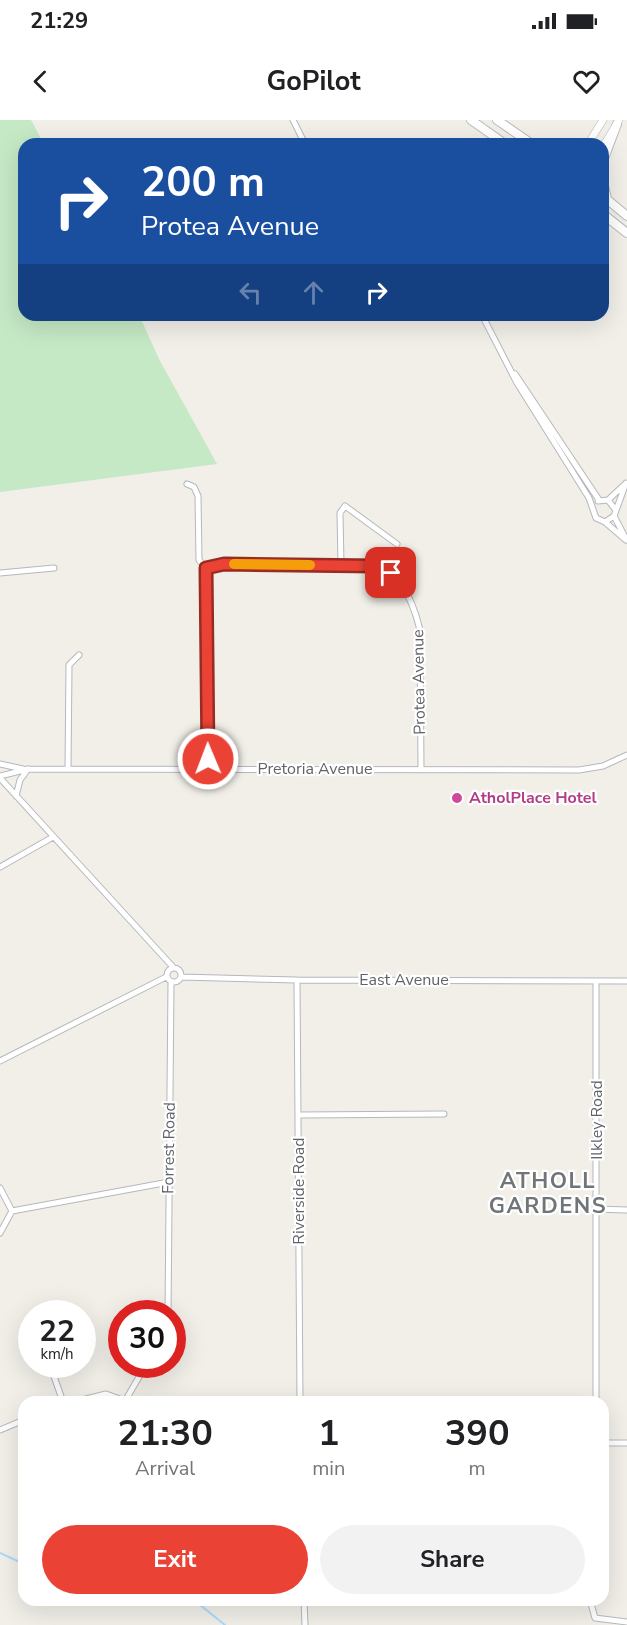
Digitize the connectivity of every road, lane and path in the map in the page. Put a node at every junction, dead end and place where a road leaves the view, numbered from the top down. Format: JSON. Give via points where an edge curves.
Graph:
{"nodes":[{"id":1,"x":293,"y":120,"type":"edge"},
{"id":2,"x":471,"y":120,"type":"edge"},
{"id":3,"x":497,"y":120,"type":"edge"},
{"id":4,"x":603,"y":120,"type":"edge"},
{"id":5,"x":618,"y":122,"type":"edge"},
{"id":6,"x":302,"y":138,"type":"edge"},
{"id":7,"x":492,"y":138,"type":"edge"},
{"id":8,"x":523,"y":138,"type":"edge"},
{"id":9,"x":592,"y":138,"type":"edge"},
{"id":10,"x":608,"y":138,"type":"edge"},
{"id":11,"x":609,"y":145,"type":"edge"},
{"id":12,"x":609,"y":201,"type":"edge"},
{"id":13,"x":627,"y":216,"type":"edge"},
{"id":14,"x":609,"y":219,"type":"edge"},
{"id":15,"x":627,"y":233,"type":"edge"},
{"id":16,"x":485,"y":321,"type":"edge"},
{"id":17,"x":553,"y":436,"type":"junction"},
{"id":18,"x":627,"y":482,"type":"edge"},
{"id":19,"x":188,"y":484,"type":"dead end"},
{"id":20,"x":599,"y":500,"type":"junction"},
{"id":21,"x":608,"y":500,"type":"junction"},
{"id":22,"x":593,"y":507,"type":"junction"},
{"id":23,"x":615,"y":509,"type":"junction"},
{"id":24,"x":614,"y":516,"type":"junction"},
{"id":25,"x":605,"y":522,"type":"junction"},
{"id":26,"x":627,"y":541,"type":"edge"},
{"id":27,"x":397,"y":544,"type":"dead end"},
{"id":28,"x":341,"y":565,"type":"junction"},
{"id":29,"x":54,"y":568,"type":"dead end"},
{"id":30,"x":206,"y":568,"type":"junction"},
{"id":31,"x":0,"y":573,"type":"edge"},
{"id":32,"x":79,"y":655,"type":"dead end"},
{"id":33,"x":627,"y":755,"type":"edge"},
{"id":34,"x":0,"y":764,"type":"edge"},
{"id":35,"x":28,"y":769,"type":"junction"},
{"id":36,"x":68,"y":769,"type":"junction"},
{"id":37,"x":208,"y":769,"type":"junction"},
{"id":38,"x":421,"y":770,"type":"junction"},
{"id":39,"x":0,"y":777,"type":"edge"},
{"id":40,"x":16,"y":796,"type":"junction"},
{"id":41,"x":53,"y":837,"type":"junction"},
{"id":42,"x":0,"y":867,"type":"edge"},
{"id":43,"x":173,"y":967,"type":"junction"},
{"id":44,"x":181,"y":977,"type":"junction"},
{"id":45,"x":169,"y":979,"type":"junction"},
{"id":46,"x":297,"y":980,"type":"junction"},
{"id":47,"x":596,"y":981,"type":"junction"},
{"id":48,"x":627,"y":981,"type":"edge"},
{"id":49,"x":0,"y":1061,"type":"edge"},
{"id":50,"x":444,"y":1114,"type":"dead end"},
{"id":51,"x":299,"y":1115,"type":"junction"},
{"id":52,"x":169,"y":1182,"type":"junction"},
{"id":53,"x":0,"y":1188,"type":"edge"},
{"id":54,"x":596,"y":1209,"type":"junction"},
{"id":55,"x":12,"y":1210,"type":"junction"},
{"id":56,"x":627,"y":1210,"type":"edge"},
{"id":57,"x":0,"y":1233,"type":"edge"},
{"id":58,"x":168,"y":1300,"type":"edge"},
{"id":59,"x":55,"y":1378,"type":"edge"},
{"id":60,"x":139,"y":1378,"type":"edge"},
{"id":61,"x":61,"y":1396,"type":"edge"},
{"id":62,"x":130,"y":1396,"type":"edge"},
{"id":63,"x":300,"y":1396,"type":"edge"},
{"id":64,"x":596,"y":1396,"type":"edge"},
{"id":65,"x":18,"y":1422,"type":"edge"},
{"id":66,"x":0,"y":1430,"type":"edge"},
{"id":67,"x":609,"y":1443,"type":"edge"},
{"id":68,"x":627,"y":1443,"type":"edge"},
{"id":69,"x":304,"y":1606,"type":"edge"},
{"id":70,"x":591,"y":1606,"type":"edge"},
{"id":71,"x":627,"y":1622,"type":"edge"},
{"id":72,"x":305,"y":1625,"type":"edge"}],
"edges":[{"from":1,"to":6,"type":"street"},
{"from":2,"to":7,"type":"main road"},
{"from":3,"to":8,"type":"main road"},
{"from":4,"to":9,"type":"street"},
{"from":5,"to":10,"type":"street"},
{"from":5,"to":11,"type":"main road"},
{"from":12,"to":13,"type":"main road"},
{"from":14,"to":15,"type":"main road"},
{"from":16,"to":17,"type":"street"},
{"from":17,"to":20,"type":"street"},
{"from":17,"to":22,"type":"street"},
{"from":18,"to":21,"type":"street"},
{"from":18,"to":23,"type":"street"},
{"from":19,"to":30,"type":"street","via":[[198,496],[199,557]]},
{"from":20,"to":21,"type":"street"},
{"from":20,"to":22,"type":"street"},
{"from":21,"to":23,"type":"street"},
{"from":22,"to":25,"type":"street","via":[[596,518]]},
{"from":23,"to":24,"type":"street"},
{"from":24,"to":25,"type":"street"},
{"from":24,"to":26,"type":"street"},
{"from":25,"to":26,"type":"street"},
{"from":27,"to":28,"type":"street","via":[[345,506],[340,513]]},
{"from":28,"to":30,"type":"street","name":"Protea Avenue","via":[[224,564]]},
{"from":28,"to":38,"type":"street","name":"Protea Avenue","via":[[385,569],[396,578],[414,608],[421,642]]},
{"from":29,"to":31,"type":"street"},
{"from":30,"to":37,"type":"street"},
{"from":32,"to":36,"type":"street","via":[[69,665]]},
{"from":33,"to":38,"type":"street","name":"Pretoria Avenue","via":[[590,769]]},
{"from":34,"to":35,"type":"street"},
{"from":35,"to":36,"type":"street","name":"Pretoria Avenue"},
{"from":35,"to":39,"type":"street","name":"Pretoria Avenue"},
{"from":35,"to":40,"type":"street"},
{"from":36,"to":37,"type":"street","name":"Pretoria Avenue"},
{"from":37,"to":38,"type":"street","name":"Pretoria Avenue"},
{"from":39,"to":40,"type":"street"},
{"from":40,"to":41,"type":"street"},
{"from":41,"to":42,"type":"street"},
{"from":41,"to":43,"type":"street"},
{"from":43,"to":44,"type":"street"},
{"from":43,"to":45,"type":"street","via":[[167,970]]},
{"from":44,"to":45,"type":"street","via":[[177,981]]},
{"from":44,"to":46,"type":"street","name":"East Avenue"},
{"from":45,"to":49,"type":"street"},
{"from":45,"to":52,"type":"street","name":"Forrest Road"},
{"from":46,"to":47,"type":"street","name":"East Avenue"},
{"from":46,"to":51,"type":"street","name":"Riverside Road"},
{"from":47,"to":48,"type":"street","name":"East Avenue"},
{"from":47,"to":54,"type":"street","name":"Ilkley Road"},
{"from":50,"to":51,"type":"street"},
{"from":51,"to":63,"type":"street","name":"Riverside Road"},
{"from":52,"to":55,"type":"street"},
{"from":52,"to":58,"type":"street","name":"Forrest Road"},
{"from":53,"to":55,"type":"street"},
{"from":54,"to":56,"type":"street"},
{"from":54,"to":64,"type":"street","name":"Ilkley Road"},
{"from":55,"to":57,"type":"street"},
{"from":59,"to":61,"type":"street"},
{"from":60,"to":62,"type":"street"},
{"from":65,"to":66,"type":"street"},
{"from":67,"to":68,"type":"street"},
{"from":69,"to":72,"type":"street"},
{"from":70,"to":71,"type":"street","via":[[598,1619]]}]}
